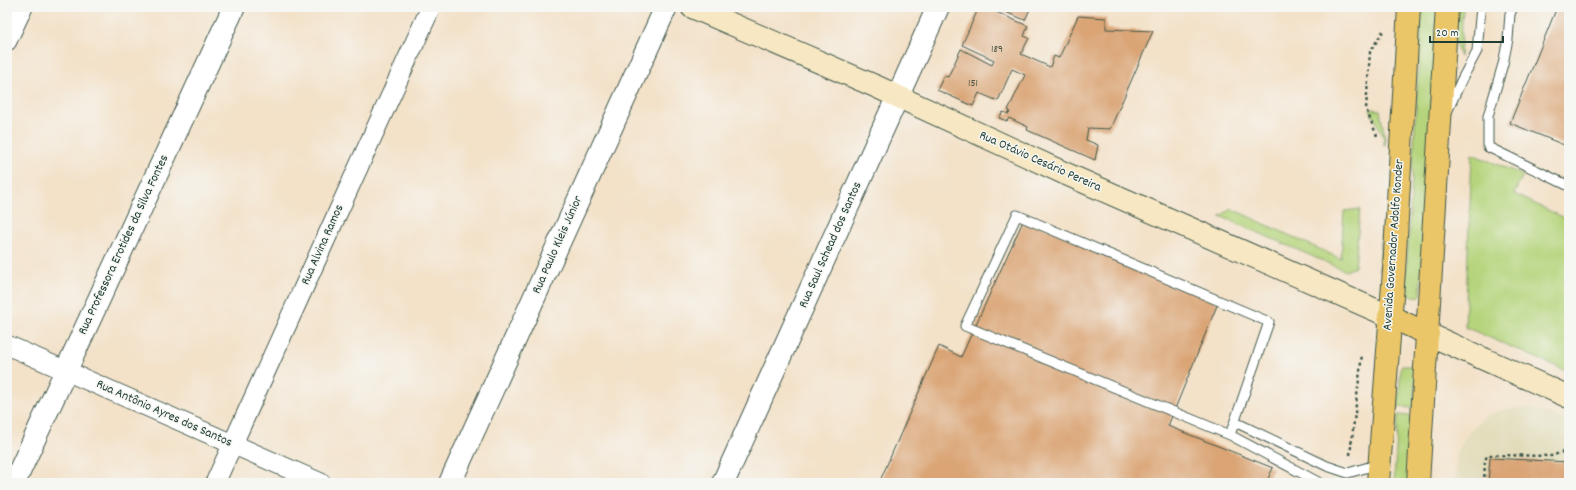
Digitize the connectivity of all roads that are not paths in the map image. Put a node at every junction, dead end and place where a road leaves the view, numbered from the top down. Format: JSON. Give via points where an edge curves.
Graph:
{"nodes":[{"id":1,"x":23,"y":7,"type":"edge"},
{"id":2,"x":234,"y":7,"type":"edge"},
{"id":3,"x":431,"y":7,"type":"edge"},
{"id":4,"x":666,"y":7,"type":"edge"},
{"id":5,"x":692,"y":7,"type":"edge"},
{"id":6,"x":938,"y":7,"type":"edge"},
{"id":7,"x":1408,"y":7,"type":"edge"},
{"id":8,"x":1447,"y":7,"type":"edge"},
{"id":9,"x":1481,"y":7,"type":"edge"},
{"id":10,"x":1513,"y":7,"type":"edge"},
{"id":11,"x":7,"y":41,"type":"edge"},
{"id":12,"x":898,"y":97,"type":"junction"},
{"id":13,"x":1440,"y":127,"type":"junction"},
{"id":14,"x":1569,"y":186,"type":"edge"},
{"id":15,"x":1389,"y":316,"type":"junction"},
{"id":16,"x":1428,"y":334,"type":"junction"},
{"id":17,"x":7,"y":345,"type":"edge"},
{"id":18,"x":66,"y":371,"type":"junction"},
{"id":19,"x":1569,"y":396,"type":"edge"},
{"id":20,"x":1235,"y":422,"type":"junction"},
{"id":21,"x":1230,"y":435,"type":"junction"},
{"id":22,"x":232,"y":444,"type":"junction"},
{"id":23,"x":1378,"y":474,"type":"edge"},
{"id":24,"x":14,"y":483,"type":"edge"},
{"id":25,"x":215,"y":483,"type":"edge"},
{"id":26,"x":321,"y":483,"type":"edge"},
{"id":27,"x":450,"y":483,"type":"edge"},
{"id":28,"x":723,"y":483,"type":"edge"},
{"id":29,"x":1320,"y":483,"type":"edge"},
{"id":30,"x":1418,"y":483,"type":"edge"}],
"edges":[{"from":1,"to":11,"type":"street"},
{"from":2,"to":18,"type":"street","name":"Rua Professora Erotides da Silva Fontes"},
{"from":3,"to":22,"type":"street","name":"Rua Alvina Ramos"},
{"from":4,"to":27,"type":"street","name":"Rua Paulo Kleis Júnior"},
{"from":5,"to":12,"type":"main road","name":"Rua Otávio Cesário Pereira"},
{"from":6,"to":12,"type":"street","name":"Rua Saul Schead dos Santos"},
{"from":7,"to":15,"type":"main road","name":"Avenida Governador Adolfo Konder","via":[[1394,270]]},
{"from":8,"to":13,"type":"main road"},
{"from":9,"to":13,"type":"lane","via":[[1477,51]]},
{"from":10,"to":14,"type":"lane","via":[[1503,64],[1488,116],[1488,147]]},
{"from":12,"to":15,"type":"main road","name":"Rua Otávio Cesário Pereira"},
{"from":12,"to":28,"type":"street","name":"Rua Saul Schead dos Santos"},
{"from":13,"to":16,"type":"main road"},
{"from":15,"to":16,"type":"main road"},
{"from":15,"to":23,"type":"main road","name":"Avenida Governador Adolfo Konder"},
{"from":16,"to":19,"type":"main road"},
{"from":16,"to":30,"type":"main road"},
{"from":17,"to":18,"type":"street","name":"Rua Antônio Ayres dos Santos"},
{"from":18,"to":22,"type":"street","name":"Rua Antônio Ayres dos Santos"},
{"from":18,"to":24,"type":"street","name":"Rua Professora Erotides da Silva Fontes"},
{"from":20,"to":21,"type":"lane"},
{"from":20,"to":21,"type":"lane","via":[[1269,322],[1016,215],[965,326]]},
{"from":20,"to":23,"type":"lane","via":[[1327,466],[1348,473]]},
{"from":21,"to":29,"type":"lane"},
{"from":22,"to":25,"type":"street","name":"Rua Alvina Ramos"},
{"from":22,"to":26,"type":"street","name":"Rua Antônio Ayres dos Santos"}]}
